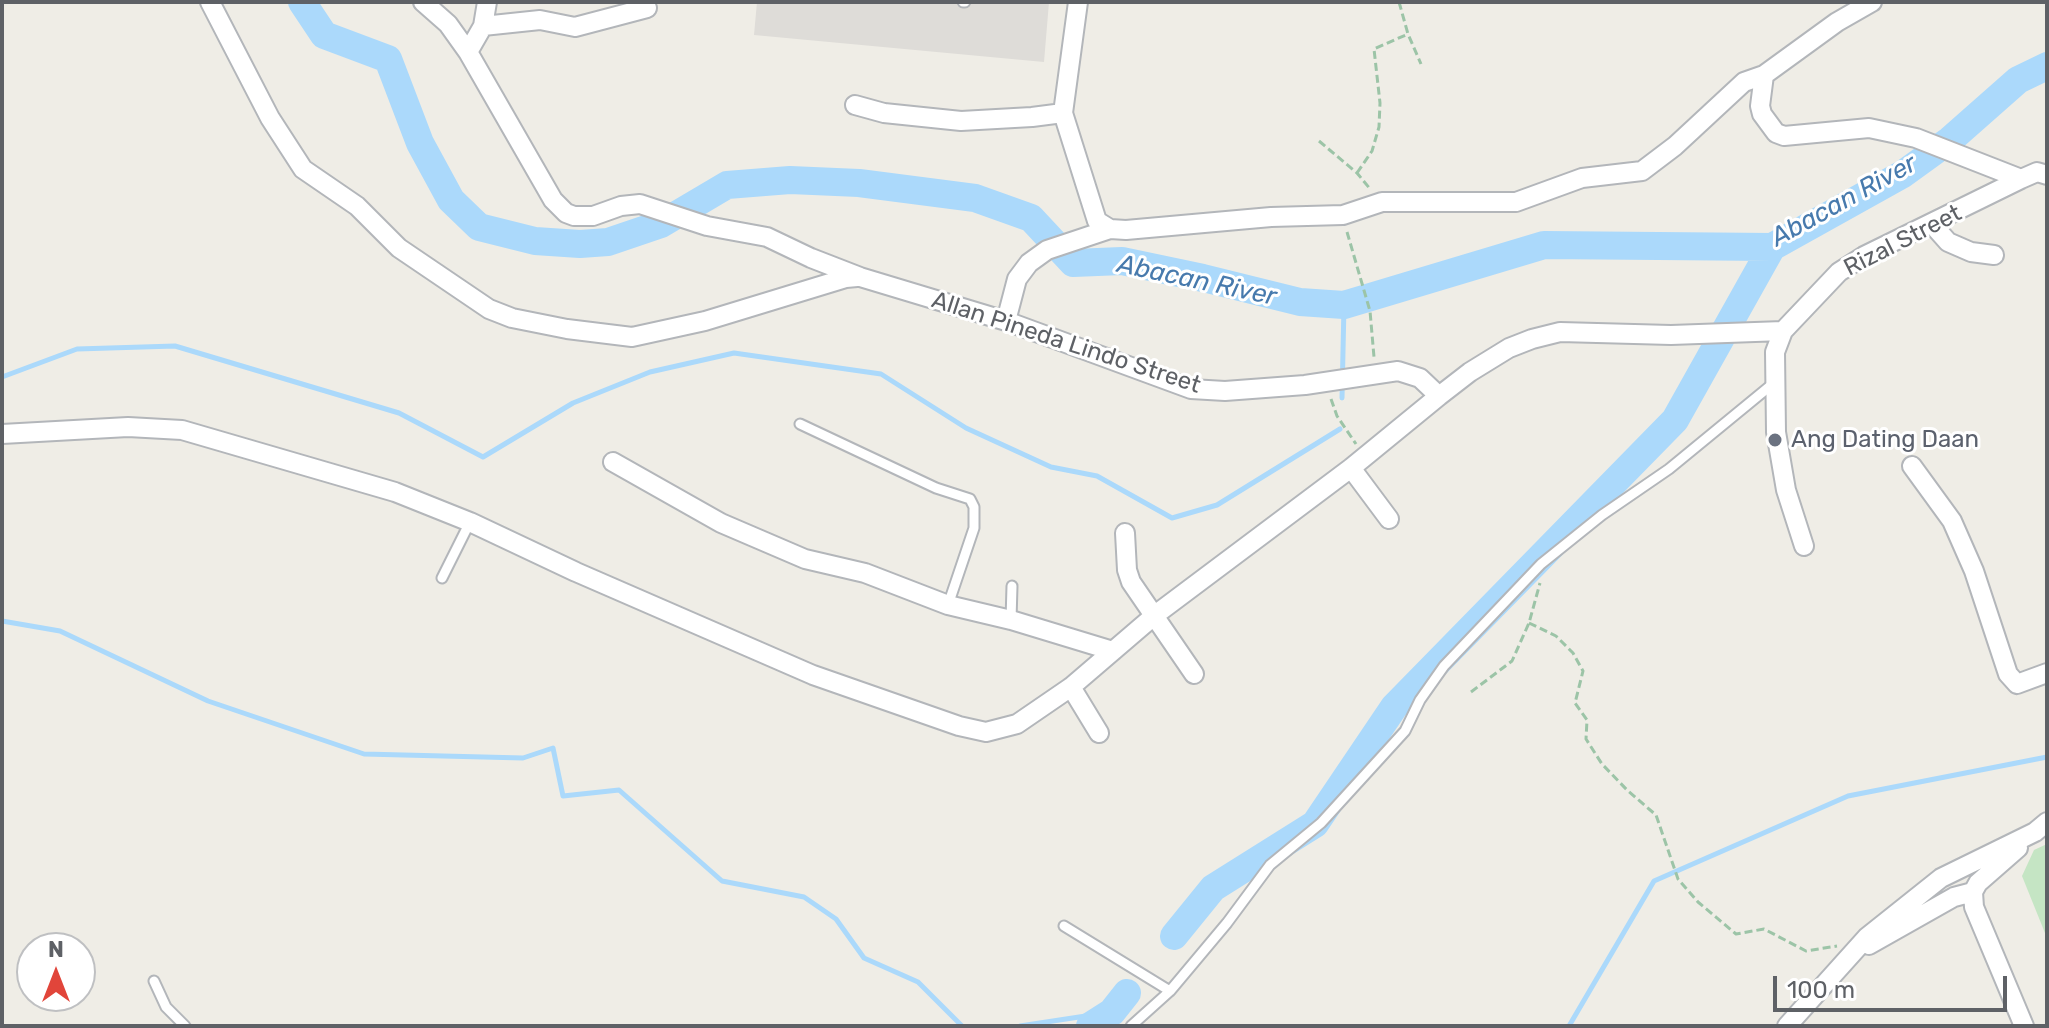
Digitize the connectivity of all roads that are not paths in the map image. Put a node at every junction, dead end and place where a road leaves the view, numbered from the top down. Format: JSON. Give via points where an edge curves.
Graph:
{"nodes":[{"id":1,"x":210,"y":2,"type":"edge"},
{"id":2,"x":423,"y":2,"type":"edge"},
{"id":3,"x":487,"y":2,"type":"edge"},
{"id":4,"x":1078,"y":2,"type":"edge"},
{"id":5,"x":1872,"y":2,"type":"edge"},
{"id":6,"x":647,"y":8,"type":"dead end"},
{"id":7,"x":483,"y":26,"type":"junction"},
{"id":8,"x":468,"y":52,"type":"junction"},
{"id":9,"x":1764,"y":75,"type":"junction"},
{"id":10,"x":855,"y":105,"type":"dead end"},
{"id":11,"x":1063,"y":113,"type":"junction"},
{"id":12,"x":2038,"y":173,"type":"edge"},
{"id":13,"x":1932,"y":224,"type":"junction"},
{"id":14,"x":1110,"y":229,"type":"junction"},
{"id":15,"x":1994,"y":255,"type":"dead end"},
{"id":16,"x":860,"y":277,"type":"junction"},
{"id":17,"x":1006,"y":321,"type":"junction"},
{"id":18,"x":1779,"y":331,"type":"junction"},
{"id":19,"x":1775,"y":382,"type":"junction"},
{"id":20,"x":1439,"y":396,"type":"junction"},
{"id":21,"x":800,"y":424,"type":"dead end"},
{"id":22,"x":2,"y":434,"type":"edge"},
{"id":23,"x":613,"y":462,"type":"dead end"},
{"id":24,"x":1358,"y":463,"type":"junction"},
{"id":25,"x":1912,"y":466,"type":"dead end"},
{"id":26,"x":1389,"y":519,"type":"dead end"},
{"id":27,"x":470,"y":522,"type":"junction"},
{"id":28,"x":1125,"y":533,"type":"dead end"},
{"id":29,"x":1804,"y":546,"type":"dead end"},
{"id":30,"x":442,"y":578,"type":"dead end"},
{"id":31,"x":1012,"y":586,"type":"dead end"},
{"id":32,"x":948,"y":605,"type":"junction"},
{"id":33,"x":1155,"y":615,"type":"junction"},
{"id":34,"x":1011,"y":620,"type":"junction"},
{"id":35,"x":1113,"y":651,"type":"junction"},
{"id":36,"x":2047,"y":673,"type":"edge"},
{"id":37,"x":1194,"y":674,"type":"dead end"},
{"id":38,"x":1071,"y":687,"type":"junction"},
{"id":39,"x":1099,"y":733,"type":"dead end"},
{"id":40,"x":2041,"y":827,"type":"edge"},
{"id":41,"x":1973,"y":892,"type":"junction"},
{"id":42,"x":1064,"y":926,"type":"dead end"},
{"id":43,"x":1854,"y":951,"type":"junction"},
{"id":44,"x":154,"y":981,"type":"dead end"},
{"id":45,"x":1170,"y":991,"type":"junction"},
{"id":46,"x":185,"y":1026,"type":"edge"},
{"id":47,"x":1131,"y":1026,"type":"edge"},
{"id":48,"x":1787,"y":1026,"type":"edge"},
{"id":49,"x":2024,"y":1026,"type":"edge"}],
"edges":[{"from":1,"to":16,"type":"street","via":[[270,118],[303,169],[357,206],[399,248],[489,309],[567,329],[632,337]]},
{"from":2,"to":8,"type":"street"},
{"from":3,"to":7,"type":"street"},
{"from":4,"to":11,"type":"street"},
{"from":5,"to":9,"type":"street"},
{"from":6,"to":7,"type":"street","via":[[575,27],[540,20]]},
{"from":7,"to":8,"type":"street"},
{"from":8,"to":16,"type":"street","name":"Allan Pineda Lindo Street","via":[[559,208],[574,216],[593,216],[630,203],[648,207],[767,237]]},
{"from":9,"to":12,"type":"street","via":[[1762,114],[1784,136],[1869,128]]},
{"from":9,"to":14,"type":"street","via":[[1744,82],[1642,171],[1582,178],[1516,202],[1382,202],[1344,219],[1271,217]]},
{"from":10,"to":11,"type":"street","via":[[961,121]]},
{"from":11,"to":14,"type":"street","via":[[1093,212]]},
{"from":12,"to":13,"type":"street","name":"Rizal Street"},
{"from":13,"to":15,"type":"street","via":[[1948,242]]},
{"from":13,"to":18,"type":"street","name":"Rizal Street","via":[[1839,272]]},
{"from":14,"to":17,"type":"street","via":[[1056,246],[1022,271]]},
{"from":16,"to":17,"type":"street","name":"Allan Pineda Lindo Street"},
{"from":17,"to":20,"type":"street","name":"Allan Pineda Lindo Street","via":[[1191,389],[1325,382],[1378,372],[1420,378]]},
{"from":18,"to":19,"type":"street"},
{"from":18,"to":20,"type":"street","via":[[1560,332],[1509,348]]},
{"from":19,"to":29,"type":"street","via":[[1776,432],[1786,490]]},
{"from":19,"to":45,"type":"lane","via":[[1541,564],[1444,666],[1395,743],[1321,823],[1270,865]]},
{"from":20,"to":24,"type":"street"},
{"from":21,"to":32,"type":"lane","via":[[970,499],[974,528]]},
{"from":22,"to":27,"type":"street","via":[[128,427],[182,430],[395,492]]},
{"from":23,"to":32,"type":"street","via":[[661,492],[805,559],[865,573]]},
{"from":24,"to":26,"type":"street"},
{"from":24,"to":33,"type":"street"},
{"from":25,"to":36,"type":"street","via":[[1952,521],[2008,674],[2017,684]]},
{"from":27,"to":30,"type":"lane"},
{"from":27,"to":38,"type":"street","via":[[813,675],[959,726],[986,732],[1017,724]]},
{"from":28,"to":33,"type":"street","via":[[1131,582]]},
{"from":31,"to":34,"type":"lane"},
{"from":32,"to":34,"type":"street"},
{"from":33,"to":35,"type":"street"},
{"from":33,"to":37,"type":"street"},
{"from":34,"to":35,"type":"street"},
{"from":35,"to":38,"type":"street"},
{"from":38,"to":39,"type":"street"},
{"from":40,"to":41,"type":"street"},
{"from":40,"to":43,"type":"street","via":[[1941,878]]},
{"from":41,"to":43,"type":"street"},
{"from":41,"to":49,"type":"street","via":[[1974,907]]},
{"from":42,"to":45,"type":"lane"},
{"from":43,"to":48,"type":"street"},
{"from":44,"to":46,"type":"lane","via":[[166,1007]]},
{"from":45,"to":47,"type":"lane"}]}
